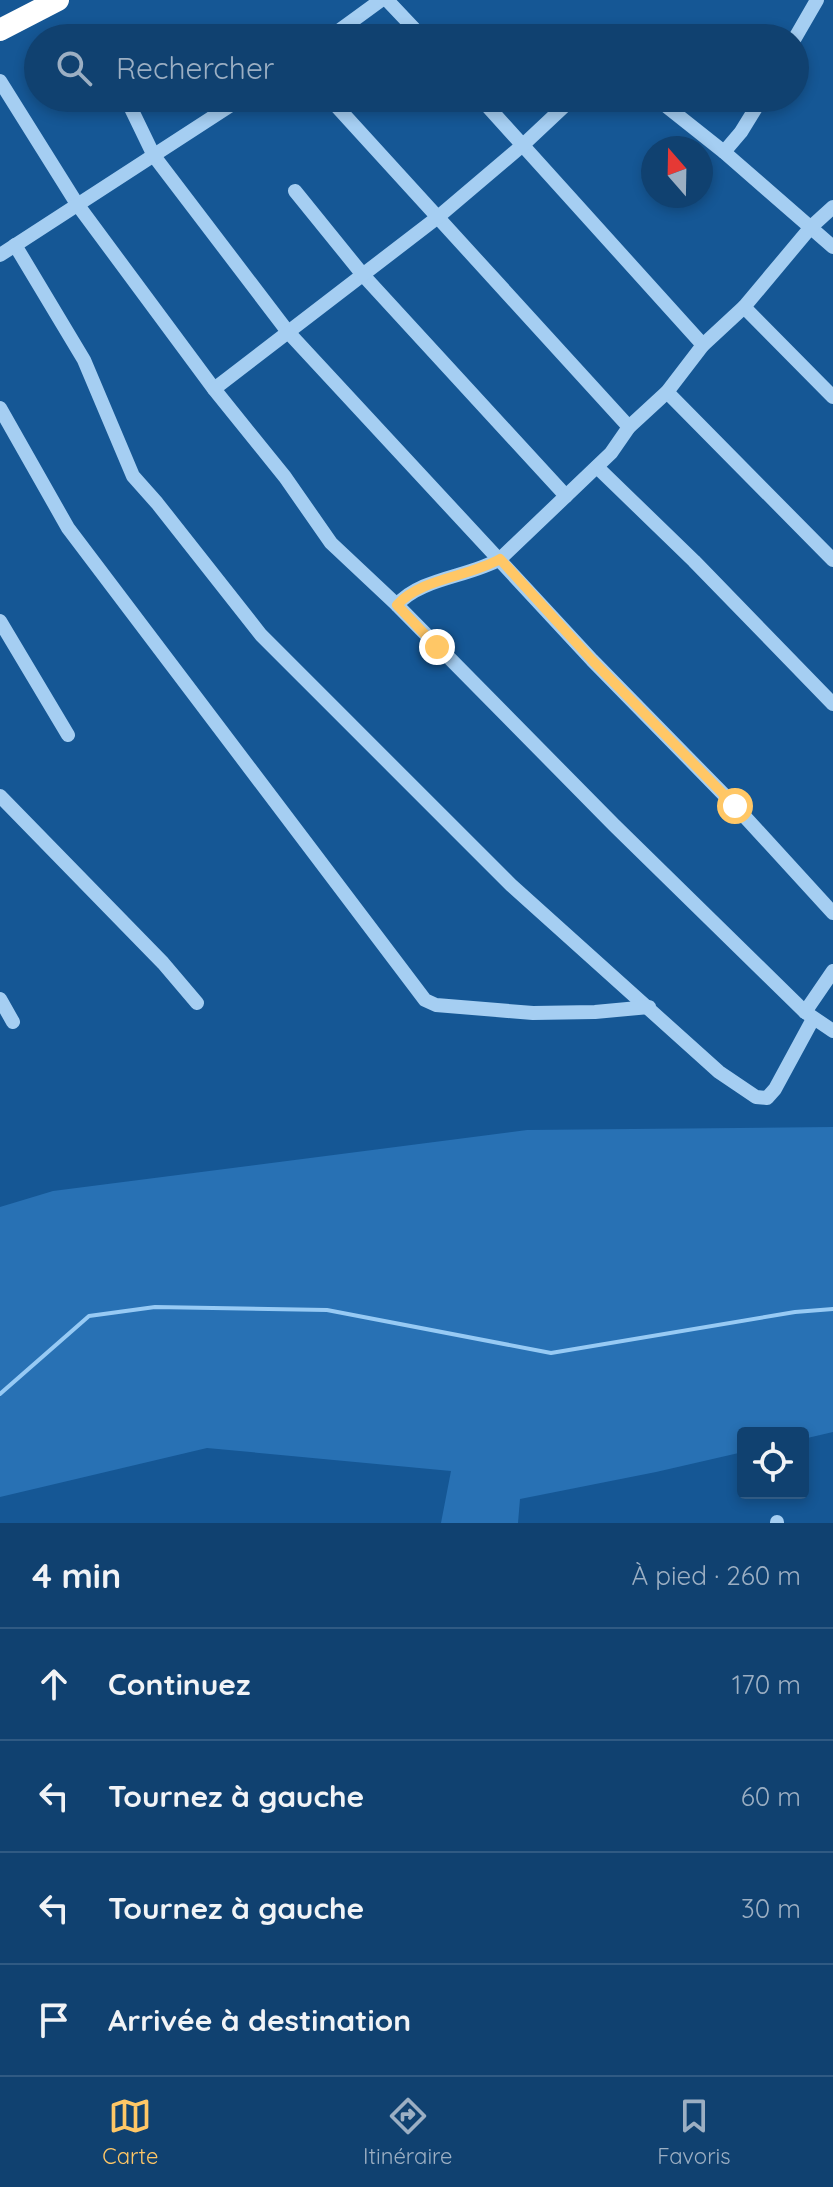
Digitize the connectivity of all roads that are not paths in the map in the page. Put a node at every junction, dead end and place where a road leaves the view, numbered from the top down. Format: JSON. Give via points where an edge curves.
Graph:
{"nodes":[{"id":1,"x":58,"y":0,"type":"edge"},
{"id":2,"x":384,"y":0,"type":"edge"},
{"id":3,"x":817,"y":0,"type":"edge"},
{"id":4,"x":349,"y":24,"type":"edge"},
{"id":5,"x":409,"y":24,"type":"edge"},
{"id":6,"x":803,"y":24,"type":"edge"},
{"id":7,"x":0,"y":30,"type":"edge"},
{"id":8,"x":0,"y":81,"type":"edge"},
{"id":9,"x":133,"y":112,"type":"edge"},
{"id":10,"x":221,"y":112,"type":"edge"},
{"id":11,"x":342,"y":112,"type":"edge"},
{"id":12,"x":493,"y":112,"type":"edge"},
{"id":13,"x":558,"y":112,"type":"edge"},
{"id":14,"x":674,"y":112,"type":"edge"},
{"id":15,"x":753,"y":112,"type":"edge"},
{"id":16,"x":524,"y":144,"type":"junction"},
{"id":17,"x":724,"y":152,"type":"junction"},
{"id":18,"x":154,"y":156,"type":"junction"},
{"id":19,"x":295,"y":191,"type":"dead end"},
{"id":20,"x":77,"y":204,"type":"junction"},
{"id":21,"x":833,"y":207,"type":"edge"},
{"id":22,"x":438,"y":217,"type":"junction"},
{"id":23,"x":811,"y":227,"type":"junction"},
{"id":24,"x":15,"y":245,"type":"junction"},
{"id":25,"x":833,"y":247,"type":"edge"},
{"id":26,"x":0,"y":255,"type":"edge"},
{"id":27,"x":363,"y":275,"type":"junction"},
{"id":28,"x":744,"y":307,"type":"junction"},
{"id":29,"x":288,"y":332,"type":"junction"},
{"id":30,"x":703,"y":345,"type":"junction"},
{"id":31,"x":214,"y":389,"type":"junction"},
{"id":32,"x":667,"y":392,"type":"junction"},
{"id":33,"x":833,"y":397,"type":"edge"},
{"id":34,"x":0,"y":408,"type":"edge"},
{"id":35,"x":629,"y":427,"type":"junction"},
{"id":36,"x":597,"y":467,"type":"junction"},
{"id":37,"x":566,"y":496,"type":"junction"},
{"id":38,"x":500,"y":559,"type":"junction"},
{"id":39,"x":833,"y":560,"type":"edge"},
{"id":40,"x":397,"y":605,"type":"junction"},
{"id":41,"x":0,"y":621,"type":"edge"},
{"id":42,"x":833,"y":704,"type":"edge"},
{"id":43,"x":68,"y":735,"type":"dead end"},
{"id":44,"x":0,"y":796,"type":"edge"},
{"id":45,"x":833,"y":913,"type":"edge"},
{"id":46,"x":833,"y":971,"type":"edge"},
{"id":47,"x":0,"y":999,"type":"edge"},
{"id":48,"x":197,"y":1003,"type":"dead end"},
{"id":49,"x":649,"y":1007,"type":"junction"},
{"id":50,"x":809,"y":1015,"type":"junction"},
{"id":51,"x":13,"y":1022,"type":"dead end"},
{"id":52,"x":833,"y":1031,"type":"edge"}],
"edges":[{"from":1,"to":7,"type":"highway"},
{"from":2,"to":4,"type":"street"},
{"from":2,"to":5,"type":"street"},
{"from":3,"to":6,"type":"street"},
{"from":8,"to":20,"type":"street"},
{"from":9,"to":18,"type":"street"},
{"from":10,"to":18,"type":"street"},
{"from":11,"to":22,"type":"street"},
{"from":12,"to":16,"type":"street"},
{"from":13,"to":16,"type":"street"},
{"from":14,"to":17,"type":"street"},
{"from":15,"to":17,"type":"street"},
{"from":16,"to":22,"type":"street"},
{"from":16,"to":30,"type":"street"},
{"from":17,"to":23,"type":"street"},
{"from":18,"to":20,"type":"street"},
{"from":18,"to":29,"type":"street"},
{"from":19,"to":27,"type":"street"},
{"from":20,"to":24,"type":"street"},
{"from":20,"to":31,"type":"street"},
{"from":21,"to":23,"type":"street"},
{"from":22,"to":27,"type":"street"},
{"from":22,"to":35,"type":"street"},
{"from":23,"to":25,"type":"street"},
{"from":23,"to":28,"type":"street"},
{"from":24,"to":26,"type":"street"},
{"from":24,"to":49,"type":"street","via":[[84,360],[133,476],[261,635],[511,885]]},
{"from":27,"to":29,"type":"street"},
{"from":27,"to":37,"type":"street"},
{"from":28,"to":30,"type":"street"},
{"from":28,"to":33,"type":"street"},
{"from":29,"to":31,"type":"street"},
{"from":29,"to":38,"type":"street"},
{"from":30,"to":32,"type":"street"},
{"from":31,"to":40,"type":"street","via":[[331,543]]},
{"from":32,"to":35,"type":"street"},
{"from":32,"to":39,"type":"street"},
{"from":34,"to":49,"type":"street","via":[[68,528],[425,1000],[533,1013]]},
{"from":35,"to":36,"type":"street"},
{"from":36,"to":37,"type":"street"},
{"from":36,"to":42,"type":"street"},
{"from":37,"to":38,"type":"street"},
{"from":38,"to":40,"type":"street","via":[[408,593]]},
{"from":38,"to":45,"type":"street"},
{"from":40,"to":50,"type":"street"},
{"from":41,"to":43,"type":"street"},
{"from":44,"to":48,"type":"street"},
{"from":46,"to":50,"type":"street"},
{"from":47,"to":51,"type":"street"},
{"from":49,"to":50,"type":"street","via":[[719,1072],[756,1097],[767,1098]]},
{"from":50,"to":52,"type":"street"}]}
